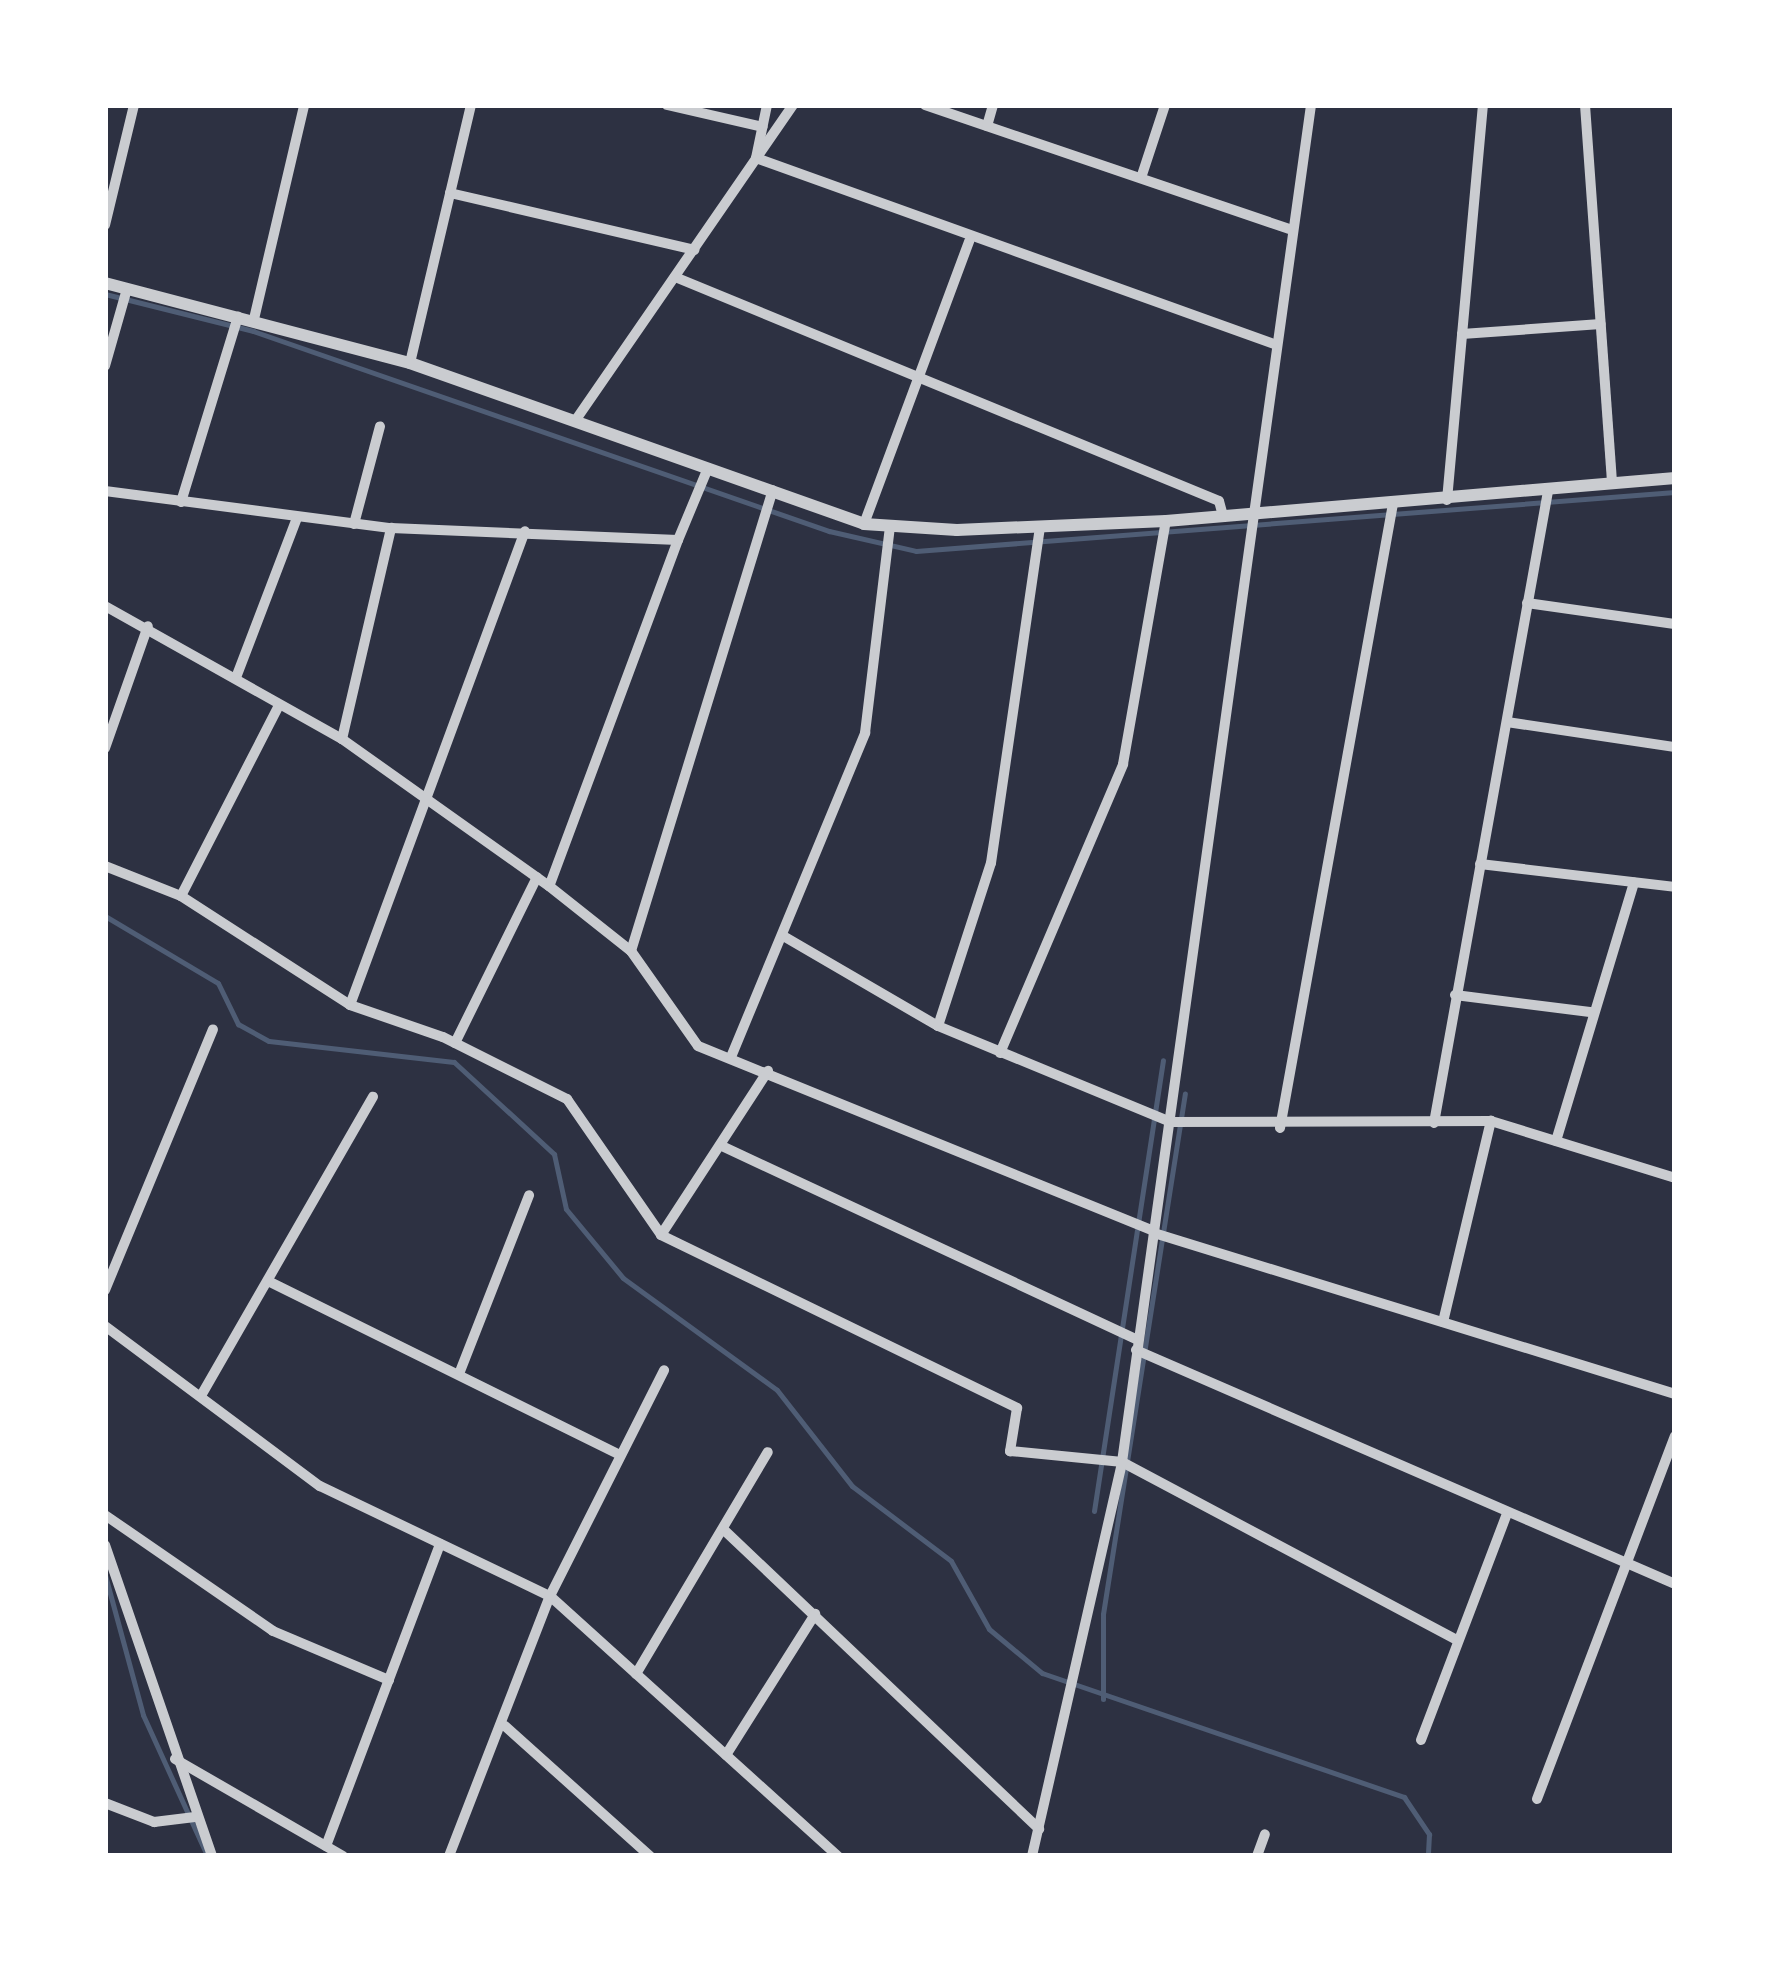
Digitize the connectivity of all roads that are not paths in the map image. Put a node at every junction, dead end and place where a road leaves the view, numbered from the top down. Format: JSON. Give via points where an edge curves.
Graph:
{"nodes":[{"id":1,"x":134,"y":105,"type":"edge"},
{"id":2,"x":304,"y":105,"type":"edge"},
{"id":3,"x":471,"y":105,"type":"edge"},
{"id":4,"x":667,"y":105,"type":"edge"},
{"id":5,"x":767,"y":105,"type":"edge"},
{"id":6,"x":794,"y":105,"type":"edge"},
{"id":7,"x":925,"y":105,"type":"edge"},
{"id":8,"x":993,"y":105,"type":"edge"},
{"id":9,"x":1164,"y":105,"type":"edge"},
{"id":10,"x":1311,"y":105,"type":"edge"},
{"id":11,"x":1483,"y":105,"type":"edge"},
{"id":12,"x":1585,"y":105,"type":"edge"},
{"id":13,"x":988,"y":126,"type":"junction"},
{"id":14,"x":763,"y":127,"type":"junction"},
{"id":15,"x":756,"y":158,"type":"junction"},
{"id":16,"x":110,"y":178,"type":"edge"},
{"id":17,"x":1141,"y":178,"type":"junction"},
{"id":18,"x":450,"y":193,"type":"junction"},
{"id":19,"x":105,"y":225,"type":"edge"},
{"id":20,"x":1292,"y":230,"type":"junction"},
{"id":21,"x":969,"y":241,"type":"junction"},
{"id":22,"x":694,"y":250,"type":"junction"},
{"id":23,"x":675,"y":277,"type":"junction"},
{"id":24,"x":105,"y":283,"type":"edge"},
{"id":25,"x":127,"y":289,"type":"junction"},
{"id":26,"x":238,"y":317,"type":"junction"},
{"id":27,"x":254,"y":320,"type":"junction"},
{"id":28,"x":1600,"y":324,"type":"junction"},
{"id":29,"x":1462,"y":334,"type":"junction"},
{"id":30,"x":1274,"y":344,"type":"junction"},
{"id":31,"x":410,"y":363,"type":"junction"},
{"id":32,"x":105,"y":366,"type":"edge"},
{"id":33,"x":918,"y":372,"type":"junction"},
{"id":34,"x":575,"y":421,"type":"junction"},
{"id":35,"x":380,"y":426,"type":"dead end"},
{"id":36,"x":708,"y":468,"type":"junction"},
{"id":37,"x":1675,"y":478,"type":"edge"},
{"id":38,"x":1612,"y":484,"type":"junction"},
{"id":39,"x":773,"y":490,"type":"junction"},
{"id":40,"x":1548,"y":490,"type":"junction"},
{"id":41,"x":105,"y":491,"type":"edge"},
{"id":42,"x":1447,"y":500,"type":"junction"},
{"id":43,"x":180,"y":502,"type":"junction"},
{"id":44,"x":1393,"y":504,"type":"junction"},
{"id":45,"x":1223,"y":516,"type":"junction"},
{"id":46,"x":1248,"y":516,"type":"junction"},
{"id":47,"x":297,"y":518,"type":"junction"},
{"id":48,"x":1166,"y":521,"type":"junction"},
{"id":49,"x":354,"y":524,"type":"junction"},
{"id":50,"x":864,"y":524,"type":"junction"},
{"id":51,"x":890,"y":526,"type":"junction"},
{"id":52,"x":1040,"y":527,"type":"junction"},
{"id":53,"x":391,"y":528,"type":"junction"},
{"id":54,"x":525,"y":530,"type":"junction"},
{"id":55,"x":678,"y":540,"type":"junction"},
{"id":56,"x":1528,"y":604,"type":"junction"},
{"id":57,"x":105,"y":606,"type":"edge"},
{"id":58,"x":1675,"y":624,"type":"edge"},
{"id":59,"x":148,"y":626,"type":"junction"},
{"id":60,"x":237,"y":675,"type":"junction"},
{"id":61,"x":278,"y":705,"type":"junction"},
{"id":62,"x":1506,"y":722,"type":"junction"},
{"id":63,"x":342,"y":740,"type":"junction"},
{"id":64,"x":1675,"y":747,"type":"edge"},
{"id":65,"x":105,"y":748,"type":"edge"},
{"id":66,"x":424,"y":804,"type":"junction"},
{"id":67,"x":1480,"y":864,"type":"junction"},
{"id":68,"x":105,"y":866,"type":"edge"},
{"id":69,"x":537,"y":877,"type":"junction"},
{"id":70,"x":1634,"y":882,"type":"junction"},
{"id":71,"x":550,"y":886,"type":"junction"},
{"id":72,"x":1675,"y":887,"type":"edge"},
{"id":73,"x":181,"y":896,"type":"junction"},
{"id":74,"x":785,"y":937,"type":"junction"},
{"id":75,"x":631,"y":952,"type":"junction"},
{"id":76,"x":1455,"y":995,"type":"junction"},
{"id":77,"x":350,"y":1005,"type":"junction"},
{"id":78,"x":1590,"y":1012,"type":"junction"},
{"id":79,"x":938,"y":1026,"type":"junction"},
{"id":80,"x":213,"y":1029,"type":"dead end"},
{"id":81,"x":455,"y":1043,"type":"junction"},
{"id":82,"x":1000,"y":1054,"type":"junction"},
{"id":83,"x":731,"y":1057,"type":"junction"},
{"id":84,"x":768,"y":1072,"type":"junction"},
{"id":85,"x":374,"y":1097,"type":"dead end"},
{"id":86,"x":1491,"y":1121,"type":"junction"},
{"id":87,"x":1171,"y":1122,"type":"junction"},
{"id":88,"x":1434,"y":1123,"type":"junction"},
{"id":89,"x":1280,"y":1128,"type":"junction"},
{"id":90,"x":1556,"y":1141,"type":"junction"},
{"id":91,"x":724,"y":1147,"type":"junction"},
{"id":92,"x":1675,"y":1178,"type":"edge"},
{"id":93,"x":530,"y":1195,"type":"dead end"},
{"id":94,"x":1154,"y":1232,"type":"junction"},
{"id":95,"x":661,"y":1235,"type":"junction"},
{"id":96,"x":268,"y":1281,"type":"junction"},
{"id":97,"x":105,"y":1290,"type":"edge"},
{"id":98,"x":1443,"y":1322,"type":"junction"},
{"id":99,"x":105,"y":1326,"type":"edge"},
{"id":100,"x":1137,"y":1345,"type":"junction"},
{"id":101,"x":664,"y":1370,"type":"dead end"},
{"id":102,"x":459,"y":1374,"type":"junction"},
{"id":103,"x":202,"y":1394,"type":"junction"},
{"id":104,"x":1675,"y":1394,"type":"edge"},
{"id":105,"x":1675,"y":1436,"type":"edge"},
{"id":106,"x":768,"y":1452,"type":"dead end"},
{"id":107,"x":620,"y":1455,"type":"junction"},
{"id":108,"x":1122,"y":1462,"type":"junction"},
{"id":109,"x":1508,"y":1514,"type":"junction"},
{"id":110,"x":105,"y":1515,"type":"edge"},
{"id":111,"x":723,"y":1528,"type":"junction"},
{"id":112,"x":440,"y":1544,"type":"junction"},
{"id":113,"x":105,"y":1545,"type":"edge"},
{"id":114,"x":1630,"y":1566,"type":"junction"},
{"id":115,"x":1675,"y":1584,"type":"edge"},
{"id":116,"x":550,"y":1596,"type":"junction"},
{"id":117,"x":815,"y":1614,"type":"junction"},
{"id":118,"x":1457,"y":1640,"type":"junction"},
{"id":119,"x":636,"y":1674,"type":"junction"},
{"id":120,"x":389,"y":1680,"type":"junction"},
{"id":121,"x":505,"y":1726,"type":"junction"},
{"id":122,"x":1421,"y":1740,"type":"dead end"},
{"id":123,"x":726,"y":1755,"type":"junction"},
{"id":124,"x":174,"y":1758,"type":"junction"},
{"id":125,"x":1537,"y":1800,"type":"dead end"},
{"id":126,"x":105,"y":1803,"type":"edge"},
{"id":127,"x":195,"y":1817,"type":"junction"},
{"id":128,"x":1038,"y":1829,"type":"junction"},
{"id":129,"x":1265,"y":1834,"type":"dead end"},
{"id":130,"x":326,"y":1846,"type":"junction"},
{"id":131,"x":212,"y":1856,"type":"edge"},
{"id":132,"x":343,"y":1856,"type":"edge"},
{"id":133,"x":449,"y":1856,"type":"edge"},
{"id":134,"x":650,"y":1856,"type":"edge"},
{"id":135,"x":838,"y":1856,"type":"edge"},
{"id":136,"x":1032,"y":1856,"type":"edge"},
{"id":137,"x":1257,"y":1856,"type":"edge"}],
"edges":[{"from":1,"to":16,"type":"street"},
{"from":2,"to":27,"type":"street"},
{"from":3,"to":18,"type":"street"},
{"from":4,"to":14,"type":"street"},
{"from":5,"to":14,"type":"street"},
{"from":6,"to":15,"type":"street"},
{"from":7,"to":13,"type":"street"},
{"from":8,"to":13,"type":"street"},
{"from":9,"to":17,"type":"street"},
{"from":10,"to":20,"type":"street"},
{"from":11,"to":29,"type":"street"},
{"from":12,"to":28,"type":"street"},
{"from":13,"to":17,"type":"street"},
{"from":14,"to":15,"type":"street"},
{"from":15,"to":21,"type":"street"},
{"from":15,"to":22,"type":"street"},
{"from":16,"to":19,"type":"street"},
{"from":17,"to":20,"type":"street"},
{"from":18,"to":22,"type":"street"},
{"from":18,"to":31,"type":"street"},
{"from":20,"to":30,"type":"street"},
{"from":21,"to":30,"type":"street"},
{"from":21,"to":33,"type":"street"},
{"from":22,"to":23,"type":"street"},
{"from":23,"to":33,"type":"street"},
{"from":23,"to":34,"type":"street"},
{"from":24,"to":25,"type":"street"},
{"from":25,"to":26,"type":"street"},
{"from":25,"to":32,"type":"street"},
{"from":26,"to":27,"type":"street"},
{"from":26,"to":43,"type":"street"},
{"from":27,"to":31,"type":"street"},
{"from":28,"to":29,"type":"street"},
{"from":28,"to":38,"type":"street"},
{"from":29,"to":42,"type":"street"},
{"from":30,"to":46,"type":"street"},
{"from":31,"to":34,"type":"street"},
{"from":33,"to":45,"type":"street","via":[[1219,501]]},
{"from":33,"to":50,"type":"street"},
{"from":34,"to":36,"type":"street"},
{"from":35,"to":49,"type":"street"},
{"from":36,"to":39,"type":"street"},
{"from":36,"to":55,"type":"street"},
{"from":37,"to":38,"type":"street"},
{"from":38,"to":40,"type":"street"},
{"from":39,"to":50,"type":"street"},
{"from":39,"to":75,"type":"street"},
{"from":40,"to":42,"type":"street"},
{"from":40,"to":56,"type":"street"},
{"from":41,"to":43,"type":"street"},
{"from":42,"to":44,"type":"street"},
{"from":43,"to":47,"type":"street"},
{"from":44,"to":46,"type":"street"},
{"from":44,"to":89,"type":"street"},
{"from":45,"to":46,"type":"street"},
{"from":45,"to":48,"type":"street"},
{"from":46,"to":87,"type":"street"},
{"from":47,"to":49,"type":"street"},
{"from":47,"to":60,"type":"street"},
{"from":48,"to":52,"type":"street"},
{"from":48,"to":82,"type":"street","via":[[1123,764]]},
{"from":49,"to":53,"type":"street"},
{"from":50,"to":51,"type":"street"},
{"from":51,"to":52,"type":"street"},
{"from":51,"to":74,"type":"street","via":[[864,733]]},
{"from":52,"to":79,"type":"street","via":[[991,863]]},
{"from":53,"to":54,"type":"street"},
{"from":53,"to":63,"type":"street"},
{"from":54,"to":55,"type":"street"},
{"from":54,"to":66,"type":"street"},
{"from":55,"to":71,"type":"street"},
{"from":56,"to":58,"type":"street"},
{"from":56,"to":62,"type":"street"},
{"from":57,"to":59,"type":"street"},
{"from":59,"to":60,"type":"street"},
{"from":59,"to":65,"type":"street"},
{"from":60,"to":61,"type":"street"},
{"from":61,"to":63,"type":"street"},
{"from":61,"to":73,"type":"street"},
{"from":62,"to":64,"type":"street"},
{"from":62,"to":67,"type":"street"},
{"from":63,"to":66,"type":"street"},
{"from":66,"to":69,"type":"street"},
{"from":66,"to":77,"type":"street"},
{"from":67,"to":70,"type":"street"},
{"from":67,"to":76,"type":"street"},
{"from":68,"to":73,"type":"street"},
{"from":69,"to":71,"type":"street"},
{"from":69,"to":81,"type":"street"},
{"from":70,"to":72,"type":"street"},
{"from":70,"to":78,"type":"street"},
{"from":71,"to":75,"type":"street"},
{"from":73,"to":77,"type":"street"},
{"from":74,"to":79,"type":"street"},
{"from":74,"to":83,"type":"street"},
{"from":75,"to":83,"type":"street","via":[[698,1046]]},
{"from":76,"to":78,"type":"street"},
{"from":76,"to":88,"type":"street"},
{"from":77,"to":81,"type":"street"},
{"from":78,"to":90,"type":"street"},
{"from":79,"to":82,"type":"street"},
{"from":80,"to":97,"type":"street"},
{"from":81,"to":95,"type":"street","via":[[567,1099]]},
{"from":82,"to":87,"type":"street"},
{"from":83,"to":84,"type":"street"},
{"from":84,"to":91,"type":"street"},
{"from":84,"to":94,"type":"street"},
{"from":85,"to":96,"type":"street"},
{"from":86,"to":88,"type":"street"},
{"from":86,"to":90,"type":"street"},
{"from":86,"to":98,"type":"street"},
{"from":87,"to":89,"type":"street"},
{"from":87,"to":94,"type":"street"},
{"from":88,"to":89,"type":"street"},
{"from":90,"to":92,"type":"street"},
{"from":91,"to":95,"type":"street"},
{"from":91,"to":100,"type":"street"},
{"from":93,"to":102,"type":"street"},
{"from":94,"to":98,"type":"street"},
{"from":94,"to":100,"type":"street"},
{"from":95,"to":108,"type":"street","via":[[1017,1408],[1010,1451]]},
{"from":96,"to":102,"type":"street"},
{"from":96,"to":103,"type":"street"},
{"from":98,"to":104,"type":"street"},
{"from":99,"to":103,"type":"street"},
{"from":100,"to":108,"type":"street"},
{"from":100,"to":109,"type":"street"},
{"from":101,"to":107,"type":"street"},
{"from":102,"to":107,"type":"street"},
{"from":103,"to":112,"type":"street","via":[[320,1486]]},
{"from":105,"to":114,"type":"street"},
{"from":106,"to":111,"type":"street"},
{"from":107,"to":116,"type":"street"},
{"from":108,"to":118,"type":"street"},
{"from":108,"to":128,"type":"street"},
{"from":109,"to":114,"type":"street"},
{"from":109,"to":118,"type":"street"},
{"from":110,"to":120,"type":"street","via":[[274,1631]]},
{"from":111,"to":117,"type":"street"},
{"from":111,"to":119,"type":"street"},
{"from":112,"to":116,"type":"street"},
{"from":112,"to":120,"type":"street"},
{"from":113,"to":124,"type":"street"},
{"from":114,"to":115,"type":"street"},
{"from":114,"to":125,"type":"street"},
{"from":116,"to":119,"type":"street"},
{"from":116,"to":121,"type":"street"},
{"from":117,"to":123,"type":"street"},
{"from":117,"to":128,"type":"street"},
{"from":118,"to":122,"type":"street"},
{"from":119,"to":123,"type":"street"},
{"from":120,"to":130,"type":"street"},
{"from":121,"to":133,"type":"street"},
{"from":121,"to":134,"type":"street"},
{"from":123,"to":135,"type":"street"},
{"from":124,"to":127,"type":"street"},
{"from":124,"to":130,"type":"street"},
{"from":126,"to":127,"type":"street","via":[[154,1822]]},
{"from":127,"to":131,"type":"street"},
{"from":128,"to":136,"type":"street"},
{"from":129,"to":137,"type":"street"},
{"from":130,"to":132,"type":"street"}]}
